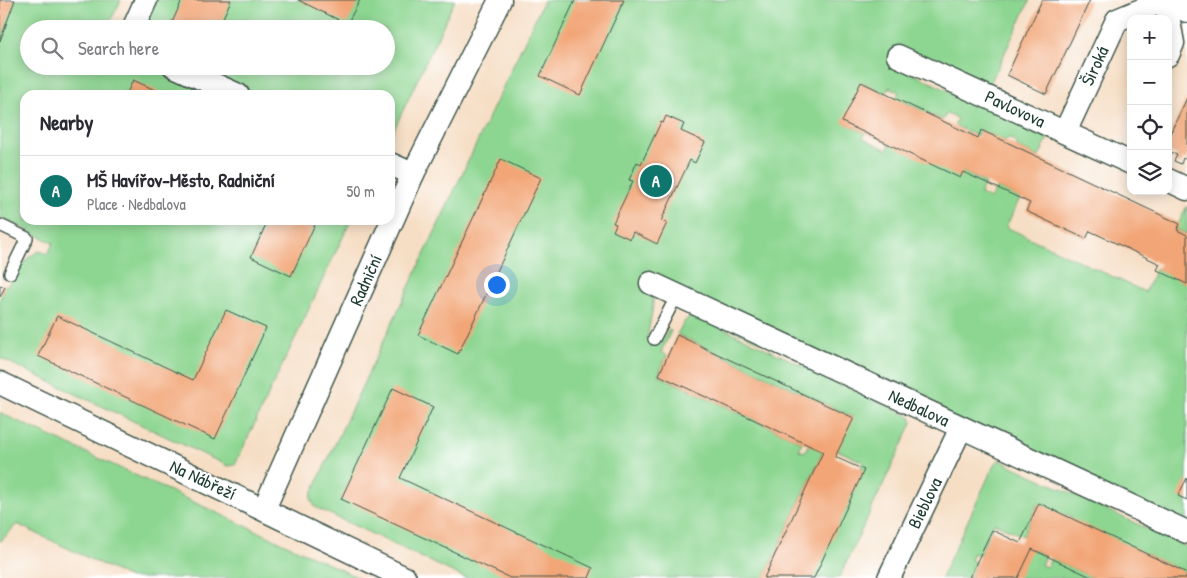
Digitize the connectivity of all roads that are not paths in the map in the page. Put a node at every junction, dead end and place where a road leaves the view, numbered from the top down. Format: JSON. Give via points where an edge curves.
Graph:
{"nodes":[{"id":1,"x":146,"y":0,"type":"edge"},
{"id":2,"x":500,"y":0,"type":"edge"},
{"id":3,"x":1165,"y":0,"type":"edge"},
{"id":4,"x":1187,"y":11,"type":"edge"},
{"id":5,"x":1168,"y":15,"type":"edge"},
{"id":6,"x":137,"y":20,"type":"edge"},
{"id":7,"x":1172,"y":33,"type":"edge"},
{"id":8,"x":1172,"y":47,"type":"edge"},
{"id":9,"x":898,"y":56,"type":"dead end"},
{"id":10,"x":194,"y":75,"type":"edge"},
{"id":11,"x":227,"y":90,"type":"edge"},
{"id":12,"x":1065,"y":132,"type":"junction"},
{"id":13,"x":1127,"y":156,"type":"edge"},
{"id":14,"x":395,"y":166,"type":"edge"},
{"id":15,"x":413,"y":174,"type":"junction"},
{"id":16,"x":1172,"y":182,"type":"edge"},
{"id":17,"x":1187,"y":189,"type":"edge"},
{"id":18,"x":395,"y":214,"type":"edge"},
{"id":19,"x":0,"y":225,"type":"edge"},
{"id":20,"x":390,"y":225,"type":"edge"},
{"id":21,"x":10,"y":273,"type":"dead end"},
{"id":22,"x":651,"y":283,"type":"dead end"},
{"id":23,"x":677,"y":295,"type":"junction"},
{"id":24,"x":654,"y":339,"type":"dead end"},
{"id":25,"x":0,"y":383,"type":"edge"},
{"id":26,"x":961,"y":428,"type":"junction"},
{"id":27,"x":264,"y":509,"type":"junction"},
{"id":28,"x":1187,"y":532,"type":"edge"},
{"id":29,"x":404,"y":578,"type":"edge"},
{"id":30,"x":889,"y":578,"type":"edge"}],
"edges":[{"from":1,"to":6,"type":"street"},
{"from":2,"to":15,"type":"street","name":"Radniční"},
{"from":3,"to":4,"type":"street"},
{"from":3,"to":5,"type":"street"},
{"from":3,"to":12,"type":"street","name":"Široká","via":[[1116,20]]},
{"from":7,"to":8,"type":"street"},
{"from":9,"to":12,"type":"street","name":"Pavlovova"},
{"from":10,"to":11,"type":"street"},
{"from":12,"to":13,"type":"street","name":"Pavlovova"},
{"from":14,"to":15,"type":"street"},
{"from":15,"to":18,"type":"street","name":"Radniční"},
{"from":16,"to":17,"type":"street"},
{"from":19,"to":21,"type":"lane","via":[[27,238]]},
{"from":20,"to":27,"type":"street","name":"Radniční"},
{"from":22,"to":23,"type":"street","name":"Nedbalova"},
{"from":23,"to":24,"type":"lane"},
{"from":23,"to":26,"type":"street","name":"Nedbalova"},
{"from":25,"to":27,"type":"street","name":"Na Nábřeží"},
{"from":26,"to":28,"type":"street","name":"Nedbalova"},
{"from":26,"to":30,"type":"street","name":"Bieblova"},
{"from":27,"to":29,"type":"street","name":"Na Nábřeží"}]}
